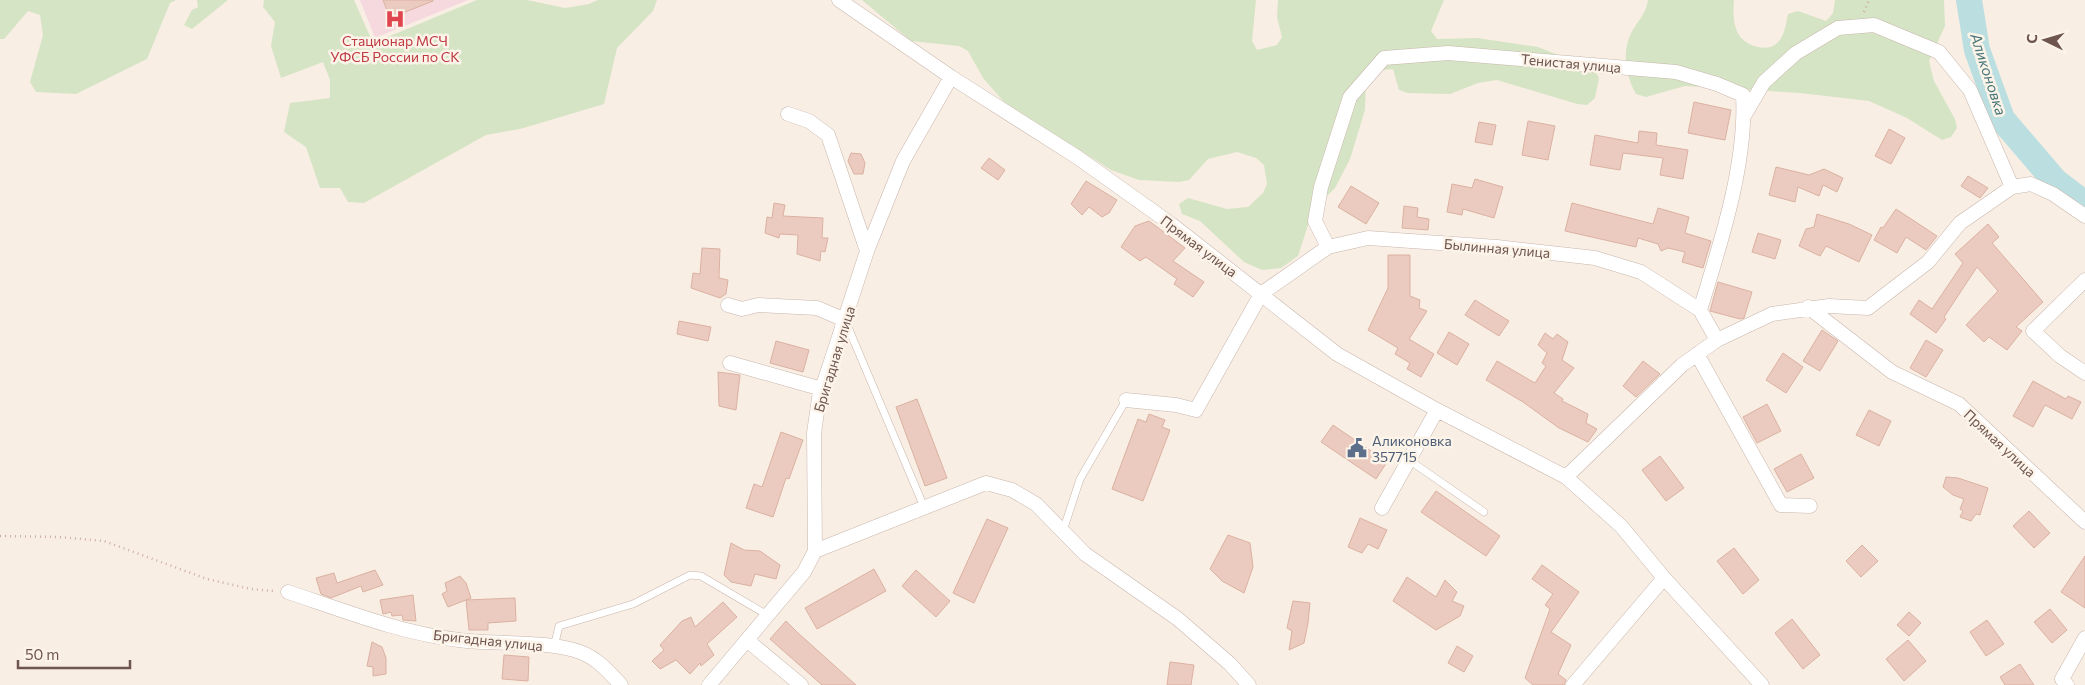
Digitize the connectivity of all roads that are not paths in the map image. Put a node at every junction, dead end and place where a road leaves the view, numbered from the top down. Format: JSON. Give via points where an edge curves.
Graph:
{"nodes":[{"id":1,"x":839,"y":0,"type":"edge"},
{"id":2,"x":951,"y":76,"type":"junction"},
{"id":3,"x":788,"y":114,"type":"dead end"},
{"id":4,"x":1744,"y":116,"type":"junction"},
{"id":5,"x":2012,"y":187,"type":"junction"},
{"id":6,"x":2085,"y":216,"type":"edge"},
{"id":7,"x":1328,"y":247,"type":"junction"},
{"id":8,"x":867,"y":251,"type":"junction"},
{"id":9,"x":2085,"y":280,"type":"edge"},
{"id":10,"x":1261,"y":294,"type":"junction"},
{"id":11,"x":728,"y":305,"type":"dead end"},
{"id":12,"x":1808,"y":307,"type":"junction"},
{"id":13,"x":1700,"y":310,"type":"junction"},
{"id":14,"x":845,"y":320,"type":"junction"},
{"id":15,"x":1717,"y":340,"type":"junction"},
{"id":16,"x":1697,"y":354,"type":"junction"},
{"id":17,"x":730,"y":363,"type":"dead end"},
{"id":18,"x":2085,"y":373,"type":"edge"},
{"id":19,"x":822,"y":389,"type":"junction"},
{"id":20,"x":1126,"y":400,"type":"joint"},
{"id":21,"x":1437,"y":410,"type":"junction"},
{"id":22,"x":1409,"y":460,"type":"junction"},
{"id":23,"x":1566,"y":477,"type":"junction"},
{"id":24,"x":1810,"y":506,"type":"dead end"},
{"id":25,"x":924,"y":507,"type":"junction"},
{"id":26,"x":1382,"y":508,"type":"dead end"},
{"id":27,"x":1484,"y":512,"type":"dead end"},
{"id":28,"x":2085,"y":522,"type":"edge"},
{"id":29,"x":1062,"y":531,"type":"junction"},
{"id":30,"x":815,"y":551,"type":"junction"},
{"id":31,"x":1664,"y":578,"type":"junction"},
{"id":32,"x":288,"y":592,"type":"road end"},
{"id":33,"x":770,"y":616,"type":"junction"},
{"id":34,"x":2085,"y":638,"type":"edge"},
{"id":35,"x":748,"y":641,"type":"junction"},
{"id":36,"x":554,"y":647,"type":"junction"},
{"id":37,"x":2064,"y":682,"type":"edge"},
{"id":38,"x":621,"y":685,"type":"edge"},
{"id":39,"x":709,"y":685,"type":"edge"},
{"id":40,"x":801,"y":685,"type":"edge"},
{"id":41,"x":1249,"y":685,"type":"edge"},
{"id":42,"x":1572,"y":685,"type":"edge"},
{"id":43,"x":1762,"y":685,"type":"edge"}],
"edges":[{"from":1,"to":2,"type":"street","name":"Прямая улица"},
{"from":2,"to":8,"type":"street","name":"Бригадная улица","via":[[904,161]]},
{"from":2,"to":10,"type":"street","name":"Прямая улица","via":[[1171,224]]},
{"from":3,"to":8,"type":"street","via":[[808,121],[828,135]]},
{"from":4,"to":5,"type":"street","via":[[1764,82],[1796,53],[1838,28],[1874,25],[1939,52],[1970,90]]},
{"from":4,"to":7,"type":"street","name":"Тенистая улица","via":[[1743,95],[1676,72],[1448,53],[1384,58],[1350,97],[1321,187],[1315,221]]},
{"from":4,"to":13,"type":"street","name":"Тенистая улица","via":[[1727,222]]},
{"from":5,"to":6,"type":"street","via":[[2031,184],[2053,194]]},
{"from":5,"to":12,"type":"street","via":[[1960,223],[1928,262],[1868,308]]},
{"from":7,"to":10,"type":"street","name":"Былинная улица"},
{"from":7,"to":13,"type":"street","name":"Былинная улица","via":[[1368,238],[1595,258],[1641,272]]},
{"from":8,"to":14,"type":"street","name":"Бригадная улица"},
{"from":9,"to":18,"type":"street","via":[[2033,331]]},
{"from":10,"to":20,"type":"street","via":[[1196,410]]},
{"from":10,"to":21,"type":"street","name":"Прямая улица","via":[[1337,354]]},
{"from":11,"to":14,"type":"street","via":[[742,308],[758,305],[817,308]]},
{"from":12,"to":15,"type":"street","via":[[1772,314]]},
{"from":12,"to":28,"type":"street","name":"Прямая улица","via":[[1892,372],[1959,404]]},
{"from":13,"to":15,"type":"street","name":"Былинная улица"},
{"from":14,"to":19,"type":"street","name":"Бригадная улица"},
{"from":14,"to":25,"type":"lane"},
{"from":15,"to":16,"type":"street"},
{"from":16,"to":23,"type":"street"},
{"from":16,"to":24,"type":"street","via":[[1781,505]]},
{"from":17,"to":19,"type":"street"},
{"from":19,"to":30,"type":"street","name":"Бригадная улица","via":[[814,433]]},
{"from":20,"to":29,"type":"lane","via":[[1080,479]]},
{"from":21,"to":22,"type":"street"},
{"from":21,"to":23,"type":"street","name":"Прямая улица"},
{"from":22,"to":26,"type":"street"},
{"from":22,"to":27,"type":"lane"},
{"from":23,"to":31,"type":"street","name":"Прямая улица","via":[[1621,526]]},
{"from":25,"to":29,"type":"street","via":[[986,483],[1012,490],[1036,504]]},
{"from":25,"to":30,"type":"street"},
{"from":29,"to":41,"type":"street","via":[[1085,554],[1178,619]]},
{"from":30,"to":33,"type":"street","name":"Бригадная улица","via":[[804,572]]},
{"from":31,"to":42,"type":"street"},
{"from":31,"to":43,"type":"street","name":"Прямая улица"},
{"from":32,"to":36,"type":"street","name":"Бригадная улица","via":[[400,630],[460,640]]},
{"from":33,"to":35,"type":"street","name":"Бригадная улица"},
{"from":33,"to":36,"type":"lane","via":[[700,576],[690,575],[633,604],[559,626]]},
{"from":34,"to":37,"type":"street"},
{"from":35,"to":39,"type":"street","name":"Бригадная улица"},
{"from":35,"to":40,"type":"street"},
{"from":36,"to":38,"type":"street","name":"Бригадная улица","via":[[581,652],[605,667]]}]}
